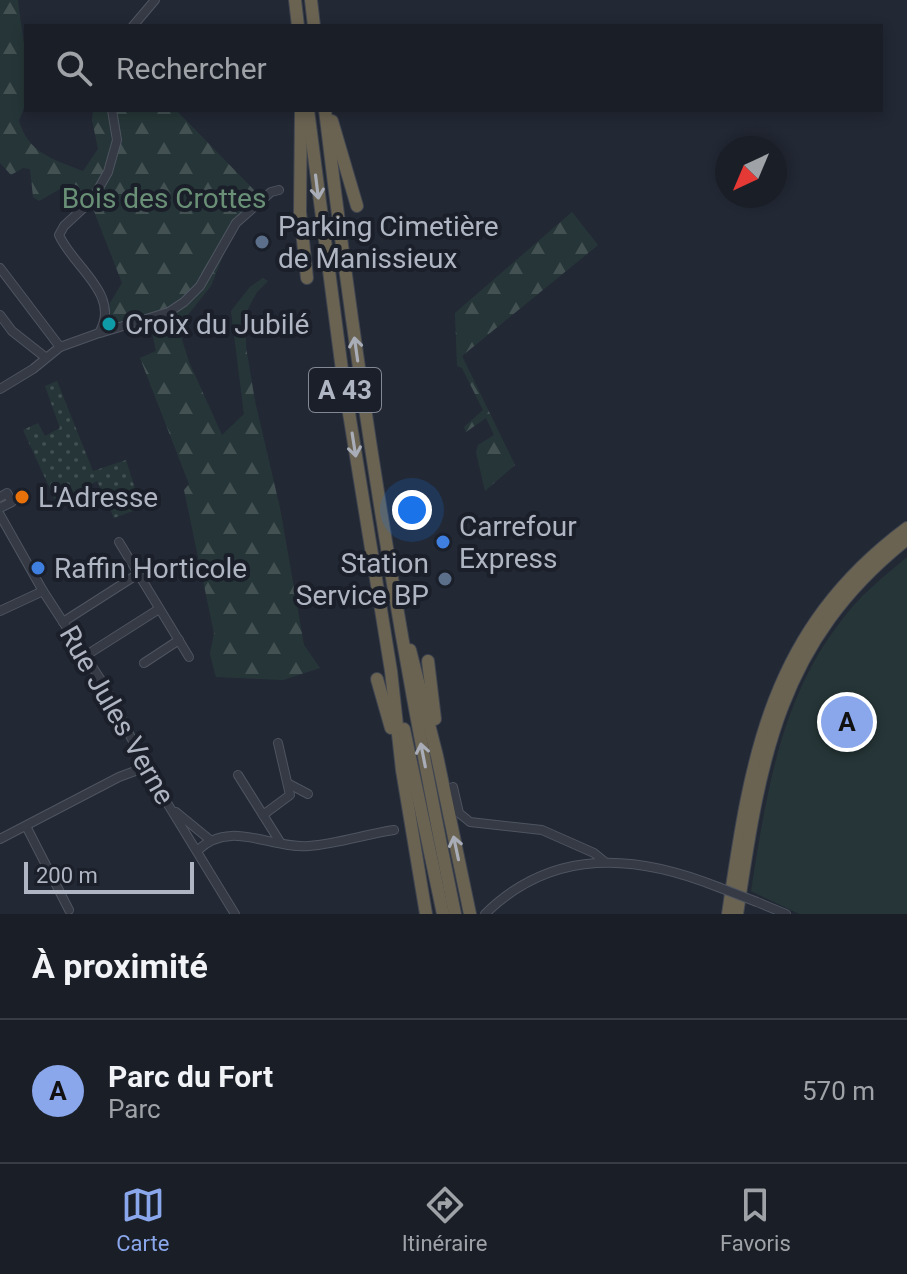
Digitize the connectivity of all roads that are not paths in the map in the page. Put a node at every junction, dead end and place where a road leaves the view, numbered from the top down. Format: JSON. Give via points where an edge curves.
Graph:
{"nodes":[{"id":1,"x":155,"y":0,"type":"edge"},
{"id":2,"x":295,"y":0,"type":"edge"},
{"id":3,"x":311,"y":0,"type":"edge"},
{"id":4,"x":135,"y":24,"type":"edge"},
{"id":5,"x":298,"y":24,"type":"edge"},
{"id":6,"x":314,"y":24,"type":"edge"},
{"id":7,"x":112,"y":112,"type":"edge"},
{"id":8,"x":301,"y":112,"type":"edge"},
{"id":9,"x":308,"y":112,"type":"edge"},
{"id":10,"x":327,"y":112,"type":"edge"},
{"id":11,"x":328,"y":112,"type":"edge"},
{"id":12,"x":279,"y":190,"type":"dead end"},
{"id":13,"x":357,"y":206,"type":"dead end"},
{"id":14,"x":0,"y":268,"type":"edge"},
{"id":15,"x":307,"y":278,"type":"dead end"},
{"id":16,"x":0,"y":315,"type":"edge"},
{"id":17,"x":99,"y":333,"type":"junction"},
{"id":18,"x":60,"y":347,"type":"junction"},
{"id":19,"x":45,"y":357,"type":"junction"},
{"id":20,"x":0,"y":389,"type":"edge"},
{"id":21,"x":0,"y":497,"type":"edge"},
{"id":22,"x":0,"y":508,"type":"edge"},
{"id":23,"x":0,"y":515,"type":"edge"},
{"id":24,"x":907,"y":528,"type":"edge"},
{"id":25,"x":4,"y":530,"type":"edge"},
{"id":26,"x":907,"y":539,"type":"edge"},
{"id":27,"x":119,"y":542,"type":"dead end"},
{"id":28,"x":389,"y":561,"type":"junction"},
{"id":29,"x":138,"y":574,"type":"junction"},
{"id":30,"x":43,"y":591,"type":"junction"},
{"id":31,"x":159,"y":609,"type":"junction"},
{"id":32,"x":0,"y":611,"type":"edge"},
{"id":33,"x":63,"y":622,"type":"junction"},
{"id":34,"x":179,"y":640,"type":"junction"},
{"id":35,"x":85,"y":656,"type":"junction"},
{"id":36,"x":189,"y":657,"type":"dead end"},
{"id":37,"x":428,"y":661,"type":"dead end"},
{"id":38,"x":144,"y":663,"type":"dead end"},
{"id":39,"x":391,"y":671,"type":"junction"},
{"id":40,"x":377,"y":679,"type":"dead end"},
{"id":41,"x":278,"y":743,"type":"dead end"},
{"id":42,"x":146,"y":767,"type":"junction"},
{"id":43,"x":402,"y":770,"type":"junction"},
{"id":44,"x":238,"y":775,"type":"dead end"},
{"id":45,"x":289,"y":784,"type":"junction"},
{"id":46,"x":448,"y":784,"type":"junction"},
{"id":47,"x":308,"y":794,"type":"dead end"},
{"id":48,"x":174,"y":811,"type":"junction"},
{"id":49,"x":263,"y":815,"type":"junction"},
{"id":50,"x":26,"y":826,"type":"junction"},
{"id":51,"x":394,"y":830,"type":"dead end"},
{"id":52,"x":0,"y":839,"type":"edge"},
{"id":53,"x":209,"y":839,"type":"junction"},
{"id":54,"x":280,"y":842,"type":"junction"},
{"id":55,"x":198,"y":850,"type":"junction"},
{"id":56,"x":605,"y":862,"type":"junction"},
{"id":57,"x":69,"y":910,"type":"dead end"},
{"id":58,"x":733,"y":913,"type":"edge"},
{"id":59,"x":235,"y":914,"type":"edge"},
{"id":60,"x":426,"y":914,"type":"edge"},
{"id":61,"x":443,"y":914,"type":"edge"},
{"id":62,"x":455,"y":914,"type":"edge"},
{"id":63,"x":470,"y":914,"type":"edge"},
{"id":64,"x":485,"y":914,"type":"edge"},
{"id":65,"x":786,"y":914,"type":"edge"}],
"edges":[{"from":1,"to":4,"type":"street"},
{"from":2,"to":5,"type":"highway"},
{"from":3,"to":6,"type":"highway"},
{"from":7,"to":17,"type":"street","via":[[117,140],[108,172],[92,200],[59,235],[101,293],[106,309]]},
{"from":8,"to":15,"type":"highway","via":[[300,212]]},
{"from":9,"to":39,"type":"highway","number":"A 43","one_way":true,"via":[[342,370]]},
{"from":28,"to":10,"type":"highway","number":"A 43","one_way":true,"via":[[352,322]]},
{"from":11,"to":13,"type":"highway"},
{"from":12,"to":17,"type":"street","via":[[236,223],[200,286],[184,302],[169,312]]},
{"from":14,"to":18,"type":"street"},
{"from":16,"to":19,"type":"street"},
{"from":17,"to":18,"type":"street"},
{"from":18,"to":19,"type":"street"},
{"from":19,"to":20,"type":"street"},
{"from":21,"to":22,"type":"street","via":[[7,493],[12,502]]},
{"from":23,"to":25,"type":"street","name":"Rue Jules Verne"},
{"from":24,"to":58,"type":"highway","via":[[845,585],[791,663],[759,741],[746,794]]},
{"from":25,"to":30,"type":"street","name":"Rue Jules Verne"},
{"from":26,"to":58,"type":"highway","via":[[834,612],[789,689],[762,767]]},
{"from":27,"to":29,"type":"street"},
{"from":28,"to":46,"type":"highway"},
{"from":62,"to":28,"type":"highway","number":"A 43","one_way":true},
{"from":29,"to":31,"type":"street"},
{"from":29,"to":33,"type":"street"},
{"from":30,"to":32,"type":"street"},
{"from":30,"to":33,"type":"street","name":"Rue Jules Verne"},
{"from":31,"to":34,"type":"street"},
{"from":31,"to":35,"type":"street"},
{"from":33,"to":35,"type":"street","name":"Rue Jules Verne"},
{"from":34,"to":36,"type":"street"},
{"from":34,"to":38,"type":"street"},
{"from":35,"to":42,"type":"street","name":"Rue Jules Verne"},
{"from":37,"to":46,"type":"highway"},
{"from":39,"to":43,"type":"highway"},
{"from":39,"to":61,"type":"highway","number":"A 43"},
{"from":40,"to":43,"type":"highway"},
{"from":41,"to":45,"type":"street"},
{"from":42,"to":48,"type":"street","name":"Rue Jules Verne"},
{"from":42,"to":50,"type":"street"},
{"from":43,"to":60,"type":"highway"},
{"from":44,"to":49,"type":"street"},
{"from":45,"to":47,"type":"street"},
{"from":45,"to":49,"type":"street","via":[[287,799]]},
{"from":46,"to":56,"type":"street","via":[[459,813],[470,822],[542,830]]},
{"from":63,"to":46,"type":"highway","one_way":true},
{"from":48,"to":53,"type":"street"},
{"from":48,"to":55,"type":"street","name":"Rue Jules Verne"},
{"from":49,"to":54,"type":"street"},
{"from":50,"to":52,"type":"street"},
{"from":50,"to":57,"type":"street"},
{"from":51,"to":54,"type":"street","via":[[313,846]]},
{"from":53,"to":54,"type":"street","via":[[233,834]]},
{"from":53,"to":55,"type":"street"},
{"from":55,"to":59,"type":"street","name":"Rue Jules Verne"},
{"from":56,"to":64,"type":"street","via":[[536,877]]},
{"from":56,"to":65,"type":"street","bridge":true,"via":[[664,868]]}]}
